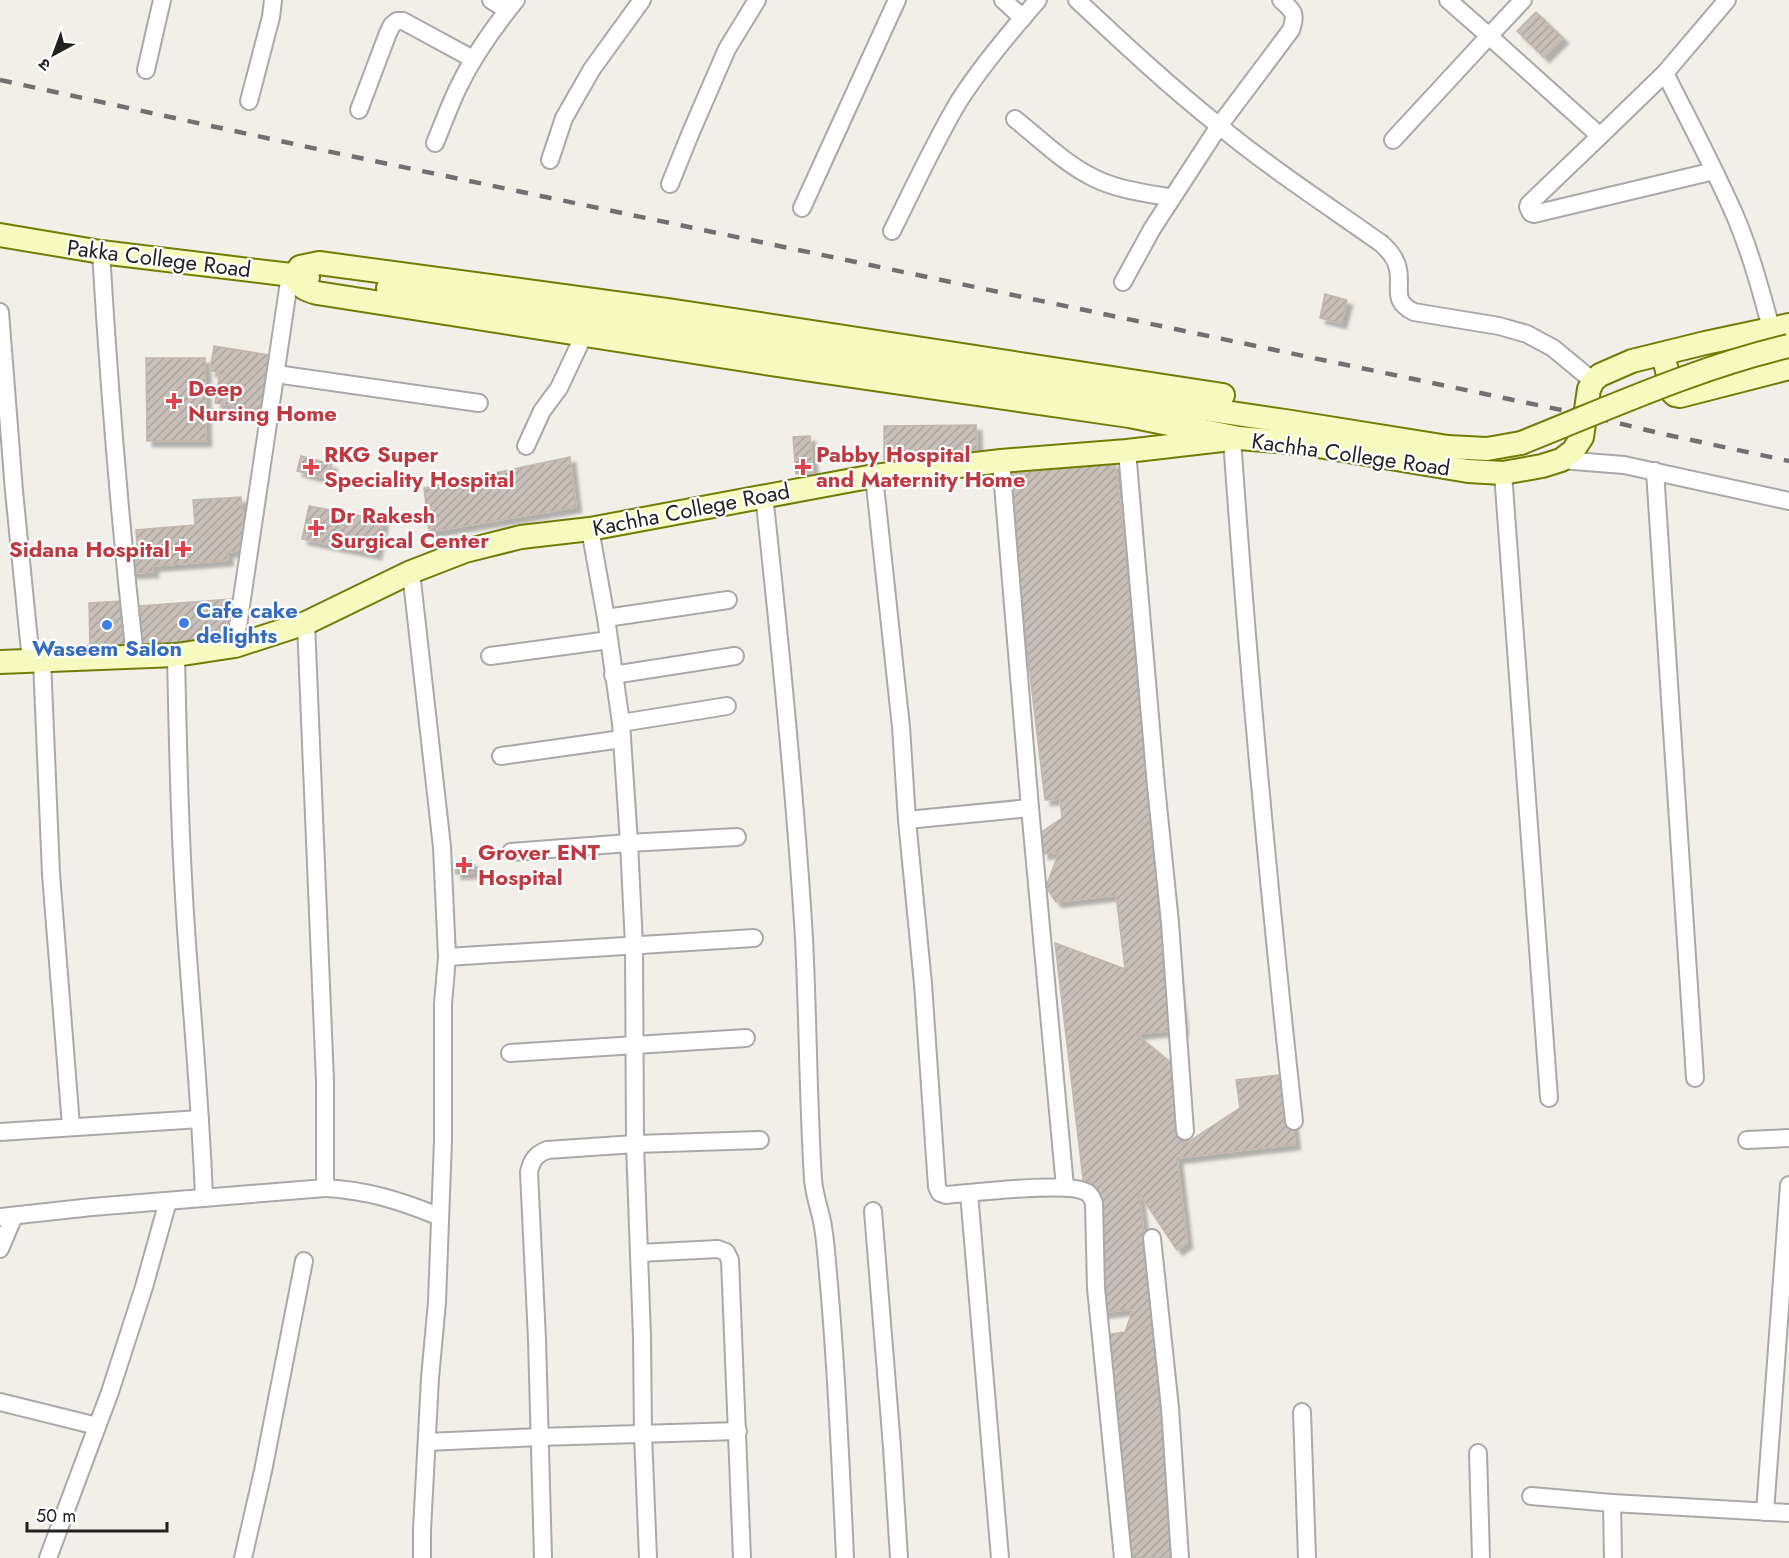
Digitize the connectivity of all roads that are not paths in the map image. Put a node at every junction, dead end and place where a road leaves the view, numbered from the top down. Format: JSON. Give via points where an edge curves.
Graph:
{"nodes":[{"id":1,"x":162,"y":0,"type":"edge"},
{"id":2,"x":273,"y":0,"type":"edge"},
{"id":3,"x":491,"y":0,"type":"edge"},
{"id":4,"x":642,"y":0,"type":"edge"},
{"id":5,"x":757,"y":0,"type":"edge"},
{"id":6,"x":897,"y":0,"type":"edge"},
{"id":7,"x":1004,"y":0,"type":"edge"},
{"id":8,"x":1038,"y":0,"type":"edge"},
{"id":9,"x":1077,"y":0,"type":"edge"},
{"id":10,"x":1281,"y":0,"type":"edge"},
{"id":11,"x":1448,"y":0,"type":"edge"},
{"id":12,"x":1523,"y":0,"type":"edge"},
{"id":13,"x":1727,"y":0,"type":"edge"},
{"id":14,"x":512,"y":5,"type":"edge"},
{"id":15,"x":1023,"y":18,"type":"junction"},
{"id":16,"x":1489,"y":36,"type":"junction"},
{"id":17,"x":474,"y":59,"type":"junction"},
{"id":18,"x":146,"y":70,"type":"dead end"},
{"id":19,"x":1665,"y":73,"type":"junction"},
{"id":20,"x":249,"y":101,"type":"dead end"},
{"id":21,"x":359,"y":110,"type":"dead end"},
{"id":22,"x":1015,"y":118,"type":"dead end"},
{"id":23,"x":1219,"y":126,"type":"junction"},
{"id":24,"x":1600,"y":136,"type":"junction"},
{"id":25,"x":1393,"y":140,"type":"dead end"},
{"id":26,"x":435,"y":143,"type":"dead end"},
{"id":27,"x":550,"y":160,"type":"dead end"},
{"id":28,"x":1714,"y":171,"type":"junction"},
{"id":29,"x":670,"y":184,"type":"dead end"},
{"id":30,"x":1172,"y":198,"type":"junction"},
{"id":31,"x":802,"y":208,"type":"dead end"},
{"id":32,"x":892,"y":231,"type":"dead end"},
{"id":33,"x":0,"y":235,"type":"edge"},
{"id":34,"x":101,"y":252,"type":"junction"},
{"id":35,"x":292,"y":275,"type":"junction"},
{"id":36,"x":1123,"y":282,"type":"dead end"},
{"id":37,"x":0,"y":312,"type":"edge"},
{"id":38,"x":1780,"y":327,"type":"edge"},
{"id":39,"x":584,"y":335,"type":"junction"},
{"id":40,"x":1789,"y":346,"type":"edge"},
{"id":41,"x":1663,"y":354,"type":"junction"},
{"id":42,"x":1789,"y":368,"type":"edge"},
{"id":43,"x":276,"y":374,"type":"junction"},
{"id":44,"x":1593,"y":381,"type":"junction"},
{"id":45,"x":1223,"y":395,"type":"dead end"},
{"id":46,"x":479,"y":403,"type":"dead end"},
{"id":47,"x":1236,"y":439,"type":"junction"},
{"id":48,"x":526,"y":446,"type":"dead end"},
{"id":49,"x":1127,"y":452,"type":"junction"},
{"id":50,"x":1561,"y":459,"type":"junction"},
{"id":51,"x":1001,"y":461,"type":"junction"},
{"id":52,"x":1655,"y":471,"type":"junction"},
{"id":53,"x":1503,"y":473,"type":"junction"},
{"id":54,"x":874,"y":476,"type":"junction"},
{"id":55,"x":764,"y":495,"type":"junction"},
{"id":56,"x":1789,"y":501,"type":"edge"},
{"id":57,"x":590,"y":529,"type":"junction"},
{"id":58,"x":411,"y":572,"type":"junction"},
{"id":59,"x":728,"y":600,"type":"dead end"},
{"id":60,"x":606,"y":618,"type":"junction"},
{"id":61,"x":306,"y":623,"type":"junction"},
{"id":62,"x":609,"y":640,"type":"junction"},
{"id":63,"x":235,"y":646,"type":"junction"},
{"id":64,"x":176,"y":655,"type":"junction"},
{"id":65,"x":490,"y":656,"type":"dead end"},
{"id":66,"x":735,"y":656,"type":"dead end"},
{"id":67,"x":135,"y":657,"type":"junction"},
{"id":68,"x":36,"y":660,"type":"junction"},
{"id":69,"x":0,"y":662,"type":"edge"},
{"id":70,"x":613,"y":675,"type":"junction"},
{"id":71,"x":727,"y":706,"type":"dead end"},
{"id":72,"x":621,"y":731,"type":"junction"},
{"id":73,"x":501,"y":756,"type":"dead end"},
{"id":74,"x":1029,"y":808,"type":"junction"},
{"id":75,"x":907,"y":820,"type":"junction"},
{"id":76,"x":737,"y":837,"type":"dead end"},
{"id":77,"x":629,"y":843,"type":"junction"},
{"id":78,"x":511,"y":852,"type":"dead end"},
{"id":79,"x":754,"y":938,"type":"dead end"},
{"id":80,"x":634,"y":945,"type":"junction"},
{"id":81,"x":447,"y":957,"type":"junction"},
{"id":82,"x":746,"y":1038,"type":"dead end"},
{"id":83,"x":635,"y":1045,"type":"junction"},
{"id":84,"x":510,"y":1053,"type":"dead end"},
{"id":85,"x":1695,"y":1077,"type":"dead end"},
{"id":86,"x":1549,"y":1098,"type":"dead end"},
{"id":87,"x":200,"y":1119,"type":"junction"},
{"id":88,"x":1294,"y":1121,"type":"dead end"},
{"id":89,"x":72,"y":1126,"type":"junction"},
{"id":90,"x":1185,"y":1131,"type":"dead end"},
{"id":91,"x":0,"y":1132,"type":"edge"},
{"id":92,"x":1789,"y":1138,"type":"edge"},
{"id":93,"x":760,"y":1140,"type":"dead end"},
{"id":94,"x":1747,"y":1140,"type":"dead end"},
{"id":95,"x":635,"y":1144,"type":"junction"},
{"id":96,"x":1789,"y":1185,"type":"edge"},
{"id":97,"x":1065,"y":1187,"type":"junction"},
{"id":98,"x":325,"y":1188,"type":"junction"},
{"id":99,"x":969,"y":1193,"type":"junction"},
{"id":100,"x":204,"y":1198,"type":"junction"},
{"id":101,"x":168,"y":1201,"type":"junction"},
{"id":102,"x":873,"y":1211,"type":"dead end"},
{"id":103,"x":7,"y":1217,"type":"edge"},
{"id":104,"x":440,"y":1217,"type":"junction"},
{"id":105,"x":1152,"y":1238,"type":"dead end"},
{"id":106,"x":0,"y":1249,"type":"edge"},
{"id":107,"x":639,"y":1253,"type":"junction"},
{"id":108,"x":304,"y":1262,"type":"dead end"},
{"id":109,"x":0,"y":1402,"type":"edge"},
{"id":110,"x":1302,"y":1412,"type":"dead end"},
{"id":111,"x":97,"y":1426,"type":"junction"},
{"id":112,"x":738,"y":1431,"type":"junction"},
{"id":113,"x":643,"y":1434,"type":"junction"},
{"id":114,"x":539,"y":1437,"type":"junction"},
{"id":115,"x":427,"y":1442,"type":"junction"},
{"id":116,"x":1478,"y":1453,"type":"dead end"},
{"id":117,"x":1531,"y":1496,"type":"dead end"},
{"id":118,"x":1612,"y":1503,"type":"junction"},
{"id":119,"x":1764,"y":1512,"type":"junction"},
{"id":120,"x":1789,"y":1513,"type":"edge"},
{"id":121,"x":48,"y":1558,"type":"edge"},
{"id":122,"x":243,"y":1558,"type":"edge"},
{"id":123,"x":422,"y":1558,"type":"edge"},
{"id":124,"x":543,"y":1558,"type":"edge"},
{"id":125,"x":648,"y":1558,"type":"edge"},
{"id":126,"x":742,"y":1558,"type":"edge"},
{"id":127,"x":845,"y":1558,"type":"edge"},
{"id":128,"x":899,"y":1558,"type":"edge"},
{"id":129,"x":1000,"y":1558,"type":"edge"},
{"id":130,"x":1123,"y":1558,"type":"edge"},
{"id":131,"x":1180,"y":1558,"type":"edge"},
{"id":132,"x":1307,"y":1558,"type":"edge"},
{"id":133,"x":1481,"y":1558,"type":"edge"},
{"id":134,"x":1613,"y":1558,"type":"edge"}],
"edges":[{"from":1,"to":18,"type":"street"},
{"from":2,"to":20,"type":"street"},
{"from":3,"to":14,"type":"street"},
{"from":4,"to":27,"type":"street","via":[[592,69],[564,118]]},
{"from":5,"to":29,"type":"street","via":[[727,49]]},
{"from":6,"to":31,"type":"street"},
{"from":7,"to":15,"type":"street"},
{"from":8,"to":15,"type":"street"},
{"from":9,"to":23,"type":"street"},
{"from":10,"to":23,"type":"street","via":[[1295,19],[1291,30]]},
{"from":11,"to":16,"type":"street"},
{"from":12,"to":16,"type":"street"},
{"from":13,"to":19,"type":"street"},
{"from":14,"to":17,"type":"street"},
{"from":15,"to":32,"type":"street","via":[[960,100]]},
{"from":16,"to":24,"type":"street"},
{"from":16,"to":25,"type":"street"},
{"from":17,"to":21,"type":"street","via":[[403,21],[396,21]]},
{"from":17,"to":26,"type":"street"},
{"from":19,"to":24,"type":"street"},
{"from":19,"to":28,"type":"street"},
{"from":22,"to":30,"type":"street","via":[[1070,164],[1094,178],[1119,188]]},
{"from":23,"to":30,"type":"street"},
{"from":23,"to":44,"type":"street","via":[[1382,244],[1394,256],[1400,302],[1406,308],[1527,334],[1553,348]]},
{"from":24,"to":28,"type":"street","via":[[1529,204],[1531,213]]},
{"from":28,"to":38,"type":"street"},
{"from":30,"to":36,"type":"street"},
{"from":33,"to":34,"type":"street","name":"Pakka College Road"},
{"from":34,"to":35,"type":"street","name":"Pakka College Road"},
{"from":34,"to":67,"type":"street","via":[[114,454]]},
{"from":35,"to":39,"type":"street","via":[[298,285],[317,293]]},
{"from":35,"to":40,"type":"street","name":"Pakka College Road","bridge":true,"via":[[1448,447],[1487,449],[1521,443],[1696,373]]},
{"from":35,"to":43,"type":"street"},
{"from":35,"to":45,"type":"street","via":[[300,267],[319,263],[668,310]]},
{"from":37,"to":68,"type":"street","via":[[14,491]]},
{"from":38,"to":41,"type":"street"},
{"from":39,"to":47,"type":"street","via":[[1129,416]]},
{"from":39,"to":48,"type":"street"},
{"from":41,"to":42,"type":"street","via":[[1672,392],[1680,396]]},
{"from":41,"to":44,"type":"street","via":[[1615,368]]},
{"from":43,"to":46,"type":"street"},
{"from":43,"to":63,"type":"street"},
{"from":44,"to":50,"type":"street","via":[[1582,437],[1573,451]]},
{"from":47,"to":49,"type":"street","name":"Kachha College Road"},
{"from":47,"to":53,"type":"street","name":"Kachha College Road","via":[[1300,443],[1468,471]]},
{"from":47,"to":88,"type":"street","via":[[1243,601]]},
{"from":49,"to":51,"type":"street","name":"Kachha College Road"},
{"from":49,"to":90,"type":"street"},
{"from":50,"to":52,"type":"street","name":"Kachha College Road"},
{"from":50,"to":53,"type":"street","name":"Kachha College Road"},
{"from":51,"to":54,"type":"street","name":"Kachha College Road"},
{"from":51,"to":74,"type":"street"},
{"from":52,"to":56,"type":"street","name":"Kachha College Road"},
{"from":52,"to":85,"type":"street"},
{"from":53,"to":86,"type":"street"},
{"from":54,"to":55,"type":"street","name":"Kachha College Road"},
{"from":54,"to":75,"type":"street"},
{"from":55,"to":57,"type":"street","name":"Kachha College Road"},
{"from":55,"to":127,"type":"street","via":[[795,810],[814,1182],[830,1303]]},
{"from":57,"to":58,"type":"street","name":"Kachha College Road","via":[[521,537],[465,550]]},
{"from":57,"to":60,"type":"street"},
{"from":58,"to":61,"type":"street","name":"Kachha College Road"},
{"from":58,"to":81,"type":"street","via":[[442,847]]},
{"from":59,"to":60,"type":"street"},
{"from":60,"to":62,"type":"street"},
{"from":61,"to":63,"type":"street","name":"Kachha College Road"},
{"from":61,"to":98,"type":"street","via":[[324,1057]]},
{"from":62,"to":65,"type":"street"},
{"from":62,"to":70,"type":"street"},
{"from":63,"to":64,"type":"street","name":"Kachha College Road"},
{"from":64,"to":67,"type":"street","name":"Kachha College Road"},
{"from":64,"to":87,"type":"street","via":[[184,893]]},
{"from":66,"to":70,"type":"street"},
{"from":67,"to":68,"type":"street","name":"Kachha College Road"},
{"from":68,"to":69,"type":"street","name":"Kachha College Road"},
{"from":68,"to":89,"type":"street"},
{"from":70,"to":72,"type":"street"},
{"from":71,"to":72,"type":"street"},
{"from":72,"to":73,"type":"street"},
{"from":72,"to":77,"type":"street"},
{"from":74,"to":75,"type":"street"},
{"from":74,"to":97,"type":"street"},
{"from":75,"to":99,"type":"street","via":[[937,1187],[946,1195]]},
{"from":76,"to":77,"type":"street"},
{"from":77,"to":78,"type":"street"},
{"from":77,"to":80,"type":"street"},
{"from":79,"to":80,"type":"street"},
{"from":80,"to":81,"type":"street"},
{"from":80,"to":83,"type":"street"},
{"from":81,"to":104,"type":"street"},
{"from":82,"to":83,"type":"street"},
{"from":83,"to":84,"type":"street"},
{"from":83,"to":95,"type":"street"},
{"from":87,"to":89,"type":"street"},
{"from":87,"to":100,"type":"street"},
{"from":89,"to":91,"type":"street"},
{"from":92,"to":94,"type":"street"},
{"from":93,"to":95,"type":"street"},
{"from":95,"to":107,"type":"street"},
{"from":95,"to":114,"type":"street","via":[[547,1150],[532,1161],[529,1172]]},
{"from":96,"to":119,"type":"street"},
{"from":97,"to":99,"type":"street"},
{"from":97,"to":130,"type":"street","via":[[1086,1192],[1094,1203],[1096,1288]]},
{"from":98,"to":100,"type":"street"},
{"from":98,"to":104,"type":"street","via":[[380,1195]]},
{"from":99,"to":129,"type":"street"},
{"from":100,"to":101,"type":"street"},
{"from":101,"to":103,"type":"street"},
{"from":101,"to":111,"type":"street"},
{"from":102,"to":128,"type":"street"},
{"from":103,"to":106,"type":"street"},
{"from":104,"to":115,"type":"street"},
{"from":105,"to":131,"type":"street","via":[[1170,1408]]},
{"from":107,"to":112,"type":"street","via":[[718,1249],[726,1252],[730,1260]]},
{"from":107,"to":113,"type":"street"},
{"from":108,"to":122,"type":"street"},
{"from":109,"to":111,"type":"street"},
{"from":110,"to":132,"type":"street"},
{"from":111,"to":121,"type":"street"},
{"from":112,"to":113,"type":"street"},
{"from":112,"to":126,"type":"street"},
{"from":113,"to":114,"type":"street"},
{"from":113,"to":125,"type":"street"},
{"from":114,"to":115,"type":"street"},
{"from":114,"to":124,"type":"street"},
{"from":115,"to":123,"type":"street"},
{"from":116,"to":133,"type":"street"},
{"from":117,"to":118,"type":"street"},
{"from":118,"to":119,"type":"street"},
{"from":118,"to":134,"type":"street"},
{"from":119,"to":120,"type":"street"}]}
